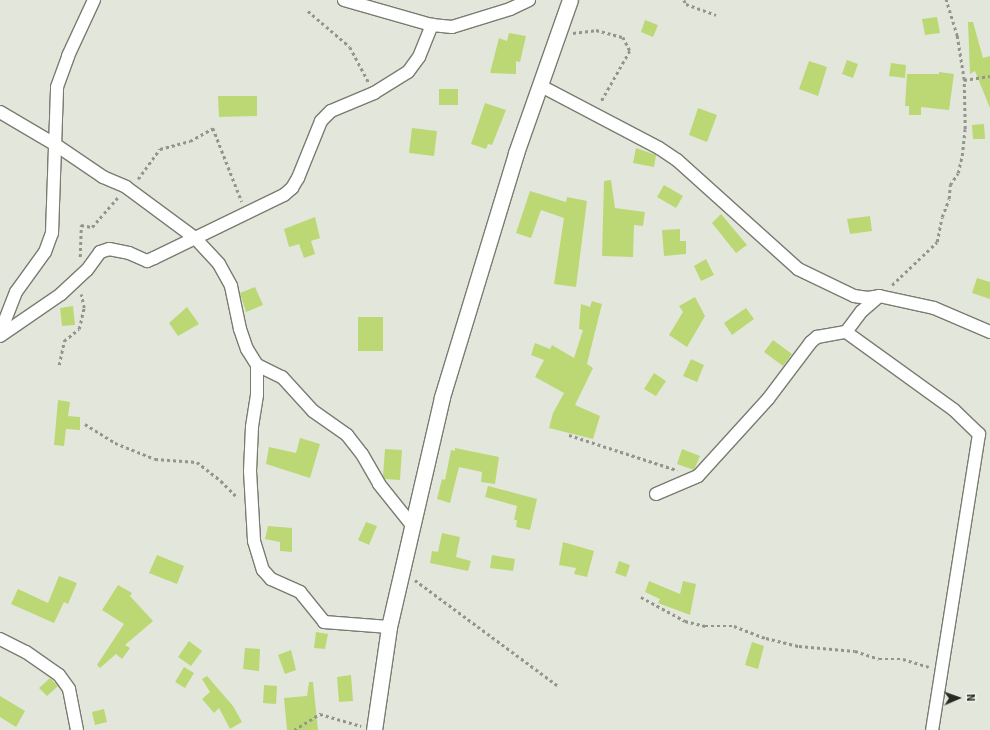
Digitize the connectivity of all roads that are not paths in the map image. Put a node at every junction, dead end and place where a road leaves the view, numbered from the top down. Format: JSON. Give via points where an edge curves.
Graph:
{"nodes":[{"id":1,"x":94,"y":0,"type":"edge"},
{"id":2,"x":344,"y":0,"type":"edge"},
{"id":3,"x":529,"y":0,"type":"edge"},
{"id":4,"x":570,"y":0,"type":"edge"},
{"id":5,"x":432,"y":25,"type":"junction"},
{"id":6,"x":541,"y":86,"type":"junction"},
{"id":7,"x":0,"y":112,"type":"edge"},
{"id":8,"x":56,"y":145,"type":"junction"},
{"id":9,"x":195,"y":238,"type":"junction"},
{"id":10,"x":879,"y":296,"type":"junction"},
{"id":11,"x":846,"y":332,"type":"junction"},
{"id":12,"x":990,"y":332,"type":"edge"},
{"id":13,"x":0,"y":334,"type":"edge"},
{"id":14,"x":258,"y":365,"type":"junction"},
{"id":15,"x":656,"y":494,"type":"dead end"},
{"id":16,"x":411,"y":524,"type":"junction"},
{"id":17,"x":389,"y":627,"type":"junction"},
{"id":18,"x":0,"y":639,"type":"edge"},
{"id":19,"x":77,"y":730,"type":"edge"},
{"id":20,"x":374,"y":730,"type":"edge"},
{"id":21,"x":932,"y":730,"type":"edge"}],
"edges":[{"from":1,"to":8,"type":"street","via":[[61,72],[57,87]]},
{"from":2,"to":5,"type":"street"},
{"from":3,"to":5,"type":"street","via":[[510,9],[452,27]]},
{"from":4,"to":6,"type":"street"},
{"from":5,"to":9,"type":"street","via":[[419,58],[408,72],[374,94],[331,111],[320,121],[292,188],[284,195]]},
{"from":6,"to":10,"type":"street","via":[[677,160],[798,269],[854,296]]},
{"from":6,"to":16,"type":"street","via":[[516,153],[442,397]]},
{"from":7,"to":8,"type":"street"},
{"from":8,"to":9,"type":"street","via":[[103,177],[126,187]]},
{"from":8,"to":13,"type":"street","via":[[52,233],[45,252],[16,292]]},
{"from":9,"to":13,"type":"street","via":[[147,260],[110,249],[100,252],[87,270],[51,302]]},
{"from":9,"to":14,"type":"street","via":[[219,264],[231,286],[242,336]]},
{"from":10,"to":11,"type":"street","via":[[862,311]]},
{"from":10,"to":12,"type":"street","via":[[934,308]]},
{"from":11,"to":15,"type":"street","via":[[817,337],[811,342],[768,399],[698,476]]},
{"from":11,"to":21,"type":"street","via":[[954,410],[980,434]]},
{"from":14,"to":16,"type":"street","via":[[282,377],[313,411],[346,435],[362,454],[379,484]]},
{"from":14,"to":17,"type":"street","via":[[258,395],[252,427],[250,464],[257,557],[263,570],[271,580],[300,592],[324,622]]},
{"from":16,"to":17,"type":"street"},
{"from":17,"to":20,"type":"street"},
{"from":18,"to":19,"type":"street","via":[[26,652],[59,675],[69,689]]}]}
